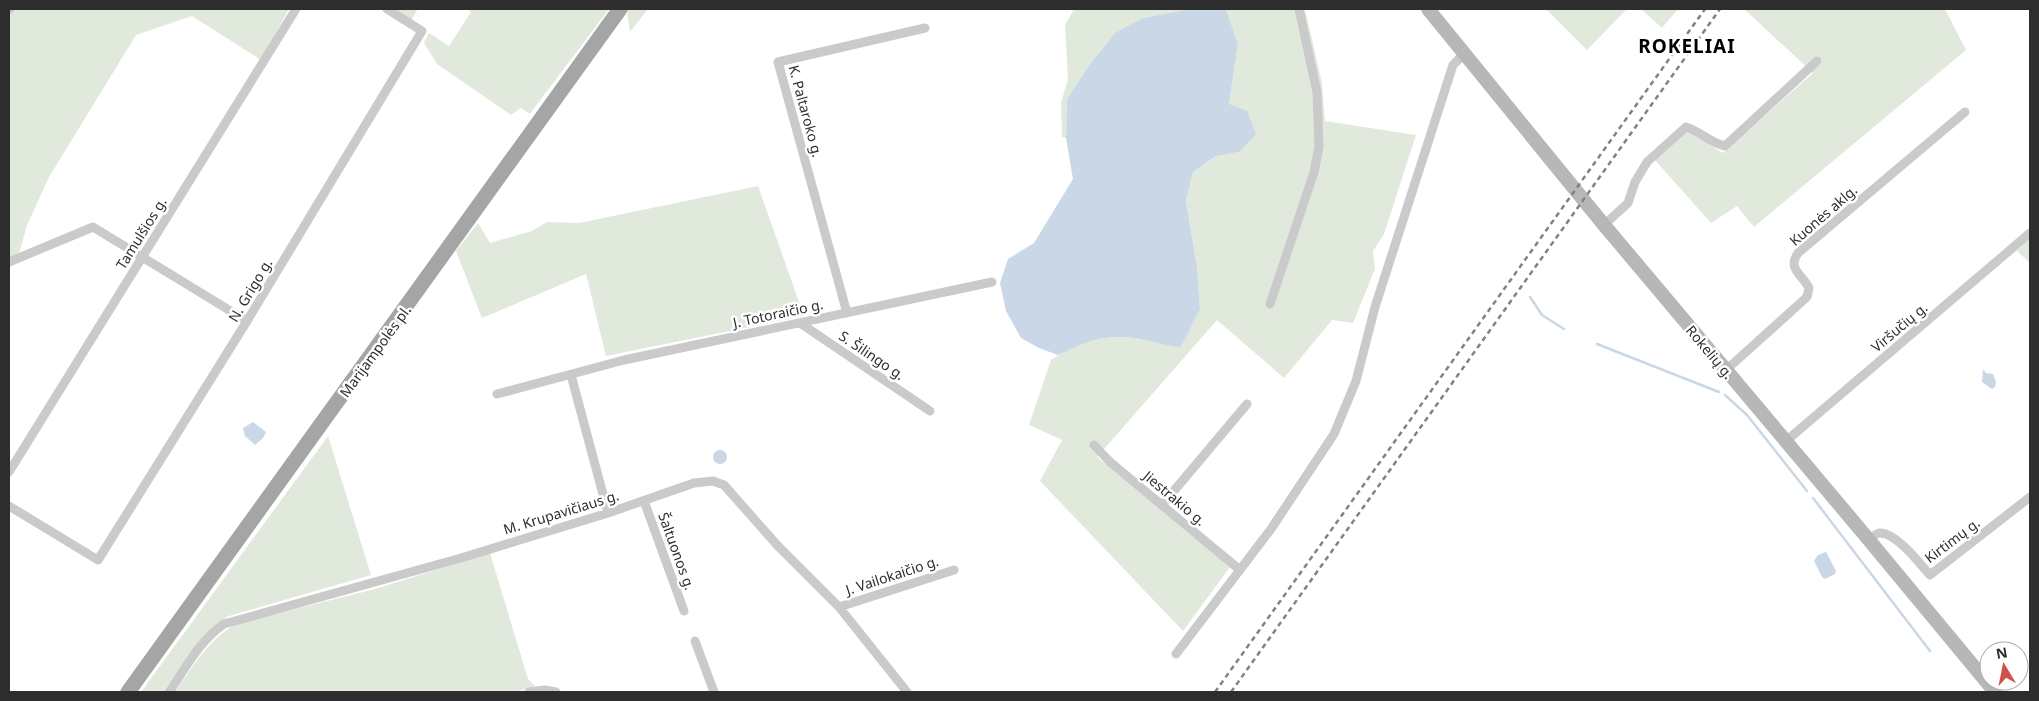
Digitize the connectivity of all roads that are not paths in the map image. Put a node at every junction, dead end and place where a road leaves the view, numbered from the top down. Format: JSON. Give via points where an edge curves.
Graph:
{"nodes":[{"id":1,"x":296,"y":9,"type":"edge"},
{"id":2,"x":387,"y":9,"type":"edge"},
{"id":3,"x":620,"y":9,"type":"edge"},
{"id":4,"x":1299,"y":9,"type":"edge"},
{"id":5,"x":1428,"y":9,"type":"edge"},
{"id":6,"x":925,"y":28,"type":"dead end"},
{"id":7,"x":1465,"y":53,"type":"junction"},
{"id":8,"x":1817,"y":61,"type":"dead end"},
{"id":9,"x":1965,"y":112,"type":"dead end"},
{"id":10,"x":1604,"y":225,"type":"junction"},
{"id":11,"x":2030,"y":233,"type":"edge"},
{"id":12,"x":143,"y":257,"type":"junction"},
{"id":13,"x":9,"y":262,"type":"edge"},
{"id":14,"x":992,"y":282,"type":"dead end"},
{"id":15,"x":1270,"y":304,"type":"dead end"},
{"id":16,"x":847,"y":312,"type":"junction"},
{"id":17,"x":247,"y":322,"type":"junction"},
{"id":18,"x":800,"y":323,"type":"junction"},
{"id":19,"x":1726,"y":370,"type":"junction"},
{"id":20,"x":571,"y":375,"type":"junction"},
{"id":21,"x":497,"y":394,"type":"dead end"},
{"id":22,"x":1246,"y":404,"type":"dead end"},
{"id":23,"x":930,"y":410,"type":"dead end"},
{"id":24,"x":1786,"y":441,"type":"junction"},
{"id":25,"x":1094,"y":445,"type":"dead end"},
{"id":26,"x":9,"y":472,"type":"edge"},
{"id":27,"x":2030,"y":497,"type":"edge"},
{"id":28,"x":644,"y":501,"type":"junction"},
{"id":29,"x":1162,"y":504,"type":"junction"},
{"id":30,"x":9,"y":506,"type":"edge"},
{"id":31,"x":608,"y":513,"type":"junction"},
{"id":32,"x":1869,"y":540,"type":"junction"},
{"id":33,"x":954,"y":570,"type":"dead end"},
{"id":34,"x":1240,"y":570,"type":"junction"},
{"id":35,"x":839,"y":607,"type":"junction"},
{"id":36,"x":684,"y":611,"type":"dead end"},
{"id":37,"x":696,"y":641,"type":"dead end"},
{"id":38,"x":1176,"y":654,"type":"dead end"},
{"id":39,"x":134,"y":686,"type":"edge"},
{"id":40,"x":116,"y":692,"type":"edge"},
{"id":41,"x":169,"y":692,"type":"edge"},
{"id":42,"x":529,"y":692,"type":"edge"},
{"id":43,"x":556,"y":692,"type":"edge"},
{"id":44,"x":714,"y":692,"type":"edge"},
{"id":45,"x":907,"y":692,"type":"edge"},
{"id":46,"x":1995,"y":692,"type":"edge"}],
"edges":[{"from":1,"to":12,"type":"street","name":"Tamulšios g."},
{"from":2,"to":17,"type":"street","name":"N. Grigo g.","via":[[422,31]]},
{"from":3,"to":39,"type":"main road","name":"Marijampolės pl."},
{"from":4,"to":15,"type":"street","via":[[1317,92],[1319,147],[1314,172]]},
{"from":5,"to":7,"type":"main road","name":"Rokelių g."},
{"from":6,"to":16,"type":"street","name":"K. Paltaroko g.","via":[[778,62]]},
{"from":7,"to":10,"type":"main road","name":"Rokelių g."},
{"from":7,"to":34,"type":"street","via":[[1453,65],[1375,308],[1356,381],[1334,434]]},
{"from":8,"to":10,"type":"street","via":[[1725,146],[1713,143],[1686,127],[1647,162],[1628,203]]},
{"from":9,"to":19,"type":"street","name":"Kuonės aklg.","via":[[1798,252],[1793,260],[1794,267],[1809,288],[1807,297]]},
{"from":10,"to":19,"type":"main road","name":"Rokelių g."},
{"from":11,"to":24,"type":"street","name":"Viršučių g."},
{"from":12,"to":13,"type":"street","via":[[93,227]]},
{"from":12,"to":17,"type":"street"},
{"from":12,"to":26,"type":"street","name":"Tamulšios g."},
{"from":14,"to":16,"type":"street","name":"J. Totoraičio g."},
{"from":16,"to":18,"type":"street","name":"J. Totoraičio g."},
{"from":17,"to":30,"type":"street","name":"N. Grigo g.","via":[[98,560]]},
{"from":18,"to":20,"type":"street","name":"J. Totoraičio g.","via":[[624,360]]},
{"from":18,"to":23,"type":"street","name":"S. Šilingo g."},
{"from":19,"to":24,"type":"main road","name":"Rokelių g."},
{"from":20,"to":21,"type":"street","name":"J. Totoraičio g."},
{"from":20,"to":31,"type":"street"},
{"from":22,"to":29,"type":"street"},
{"from":24,"to":32,"type":"main road","name":"Rokelių g."},
{"from":25,"to":29,"type":"street","name":"Jiestrakio g."},
{"from":27,"to":32,"type":"street","name":"Kirtimų g.","via":[[1930,575],[1896,539],[1881,533]]},
{"from":28,"to":31,"type":"street","name":"M. Krupavičiaus g."},
{"from":28,"to":35,"type":"street","name":"M. Krupavičiaus g.","via":[[694,484],[713,481],[724,485],[777,545]]},
{"from":28,"to":36,"type":"street","name":"Šaltuonos g."},
{"from":29,"to":34,"type":"street","name":"Jiestrakio g."},
{"from":31,"to":41,"type":"street","name":"M. Krupavičiaus g.","via":[[224,624],[205,640]]},
{"from":32,"to":46,"type":"main road","name":"Rokelių g."},
{"from":33,"to":35,"type":"street","name":"J. Vailokaičio g."},
{"from":34,"to":38,"type":"street"},
{"from":35,"to":45,"type":"street","name":"M. Krupavičiaus g."},
{"from":37,"to":44,"type":"street"},
{"from":39,"to":40,"type":"main road"},
{"from":42,"to":43,"type":"street"}]}
